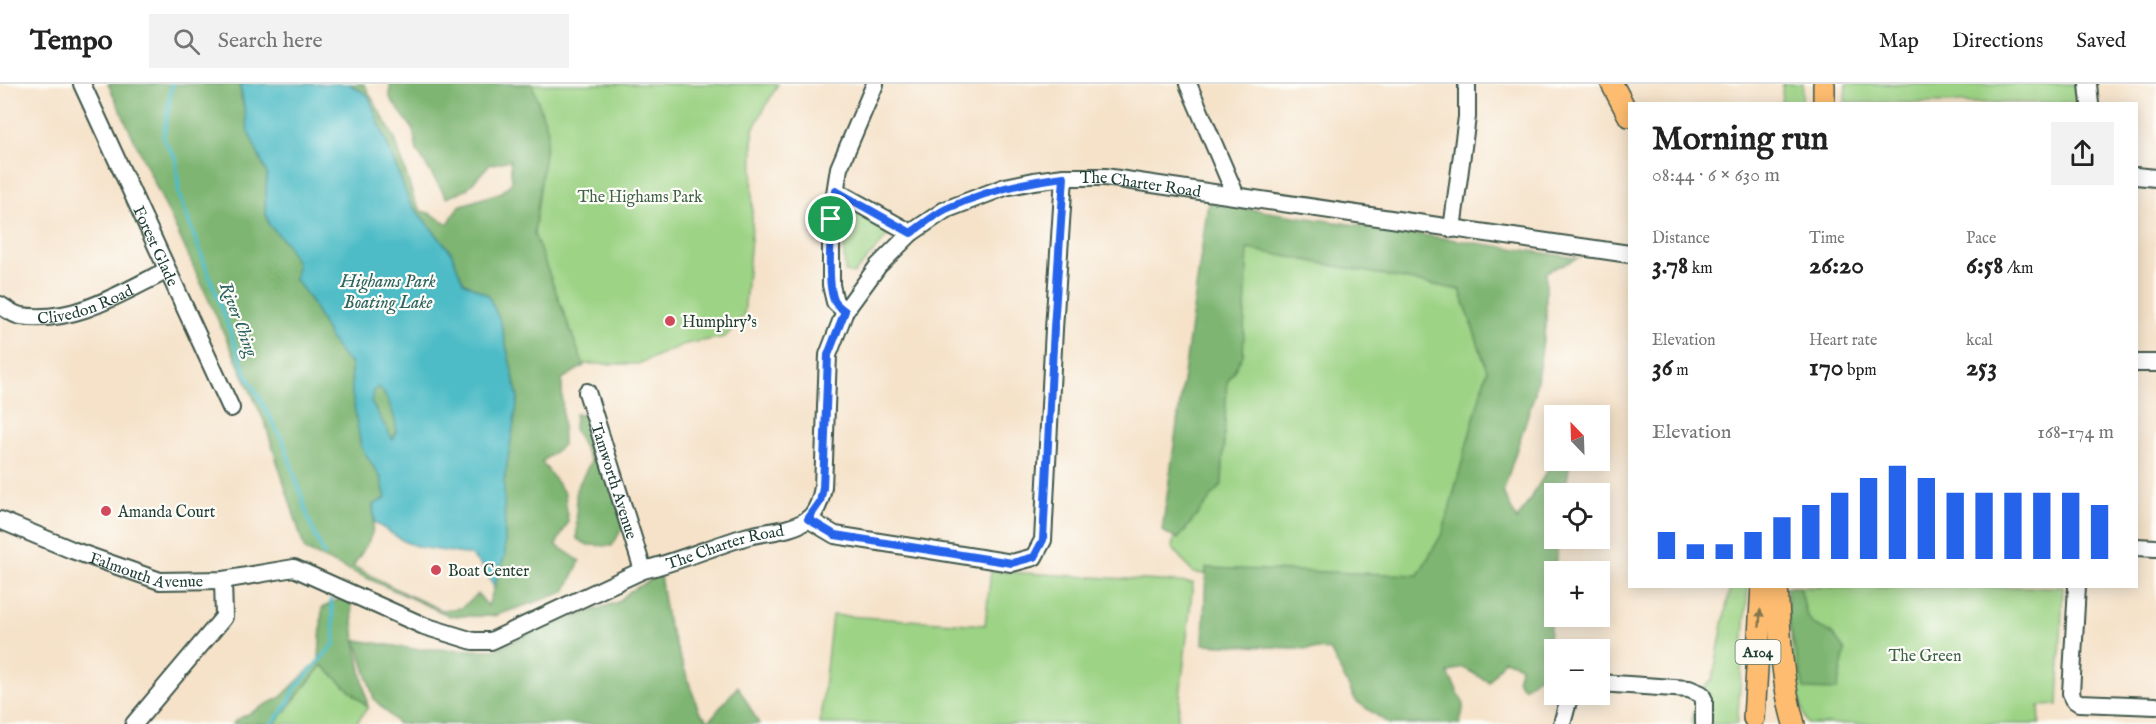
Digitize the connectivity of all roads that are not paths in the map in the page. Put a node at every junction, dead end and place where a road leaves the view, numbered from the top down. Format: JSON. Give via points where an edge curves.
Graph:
{"nodes":[{"id":1,"x":82,"y":84,"type":"edge"},
{"id":2,"x":875,"y":84,"type":"edge"},
{"id":3,"x":1188,"y":84,"type":"edge"},
{"id":4,"x":1612,"y":84,"type":"edge"},
{"id":5,"x":1824,"y":84,"type":"edge"},
{"id":6,"x":2088,"y":84,"type":"edge"},
{"id":7,"x":1467,"y":85,"type":"edge"},
{"id":8,"x":1824,"y":102,"type":"edge"},
{"id":9,"x":2090,"y":102,"type":"edge"},
{"id":10,"x":1628,"y":115,"type":"edge"},
{"id":11,"x":2138,"y":176,"type":"edge"},
{"id":12,"x":1064,"y":177,"type":"junction"},
{"id":13,"x":2156,"y":178,"type":"edge"},
{"id":14,"x":836,"y":191,"type":"junction"},
{"id":15,"x":1236,"y":196,"type":"junction"},
{"id":16,"x":1452,"y":229,"type":"junction"},
{"id":17,"x":911,"y":233,"type":"junction"},
{"id":18,"x":1628,"y":254,"type":"edge"},
{"id":19,"x":166,"y":271,"type":"junction"},
{"id":20,"x":0,"y":306,"type":"edge"},
{"id":21,"x":845,"y":311,"type":"junction"},
{"id":22,"x":2138,"y":363,"type":"edge"},
{"id":23,"x":2156,"y":363,"type":"edge"},
{"id":24,"x":587,"y":392,"type":"dead end"},
{"id":25,"x":231,"y":408,"type":"dead end"},
{"id":26,"x":808,"y":519,"type":"junction"},
{"id":27,"x":0,"y":520,"type":"edge"},
{"id":28,"x":2138,"y":547,"type":"edge"},
{"id":29,"x":2156,"y":548,"type":"edge"},
{"id":30,"x":299,"y":570,"type":"joint"},
{"id":31,"x":643,"y":570,"type":"junction"},
{"id":32,"x":223,"y":580,"type":"junction"},
{"id":33,"x":1762,"y":588,"type":"edge"},
{"id":34,"x":1777,"y":588,"type":"edge"},
{"id":35,"x":2077,"y":588,"type":"edge"},
{"id":36,"x":1610,"y":684,"type":"edge"},
{"id":37,"x":1567,"y":705,"type":"edge"},
{"id":38,"x":2156,"y":706,"type":"edge"},
{"id":39,"x":1792,"y":717,"type":"edge"},
{"id":40,"x":1754,"y":721,"type":"edge"},
{"id":41,"x":134,"y":724,"type":"edge"},
{"id":42,"x":1562,"y":724,"type":"edge"},
{"id":43,"x":1704,"y":724,"type":"edge"}],
"edges":[{"from":1,"to":19,"type":"street","name":"Forest Glade"},
{"from":2,"to":14,"type":"street","via":[[839,168]]},
{"from":3,"to":15,"type":"street"},
{"from":4,"to":10,"type":"main road"},
{"from":5,"to":8,"type":"main road"},
{"from":6,"to":9,"type":"street"},
{"from":7,"to":16,"type":"street","via":[[1467,117]]},
{"from":11,"to":13,"type":"street"},
{"from":12,"to":15,"type":"street","name":"The Charter Road","via":[[1105,177]]},
{"from":12,"to":17,"type":"street","name":"The Charter Road","via":[[1005,187],[945,210]]},
{"from":12,"to":26,"type":"street","via":[[1043,540],[1034,557],[1012,563],[835,535]]},
{"from":14,"to":17,"type":"street"},
{"from":14,"to":21,"type":"street","via":[[831,219],[831,285],[835,302]]},
{"from":15,"to":16,"type":"street","name":"The Charter Road"},
{"from":16,"to":18,"type":"street","name":"The Charter Road"},
{"from":17,"to":21,"type":"street","name":"The Charter Road","via":[[878,266]]},
{"from":19,"to":20,"type":"street","name":"Clivedon Road","via":[[83,311],[18,316]]},
{"from":19,"to":25,"type":"street","name":"Forest Glade"},
{"from":21,"to":26,"type":"street","name":"The Charter Road","via":[[828,355],[823,488],[820,502]]},
{"from":22,"to":23,"type":"street"},
{"from":24,"to":31,"type":"street","name":"Tamworth Avenue"},
{"from":26,"to":31,"type":"street","name":"The Charter Road"},
{"from":27,"to":32,"type":"street","name":"Falmouth Avenue","via":[[160,581]]},
{"from":28,"to":29,"type":"street"},
{"from":30,"to":31,"type":"street","name":"The Charter Road","via":[[424,626],[473,641],[503,636]]},
{"from":30,"to":32,"type":"street","name":"Falmouth Avenue"},
{"from":32,"to":41,"type":"street","via":[[224,617]]},
{"from":40,"to":33,"type":"main road","number":"A104","one_way":true},
{"from":34,"to":39,"type":"main road","number":"A104","via":[[1778,632]]},
{"from":35,"to":38,"type":"street","via":[[2073,699],[2079,703]]},
{"from":36,"to":43,"type":"street","via":[[1689,689],[1701,694]]},
{"from":37,"to":42,"type":"street"},
{"from":39,"to":40,"type":"main road","number":"A104","via":[[1783,702],[1771,700],[1759,706]]}]}
